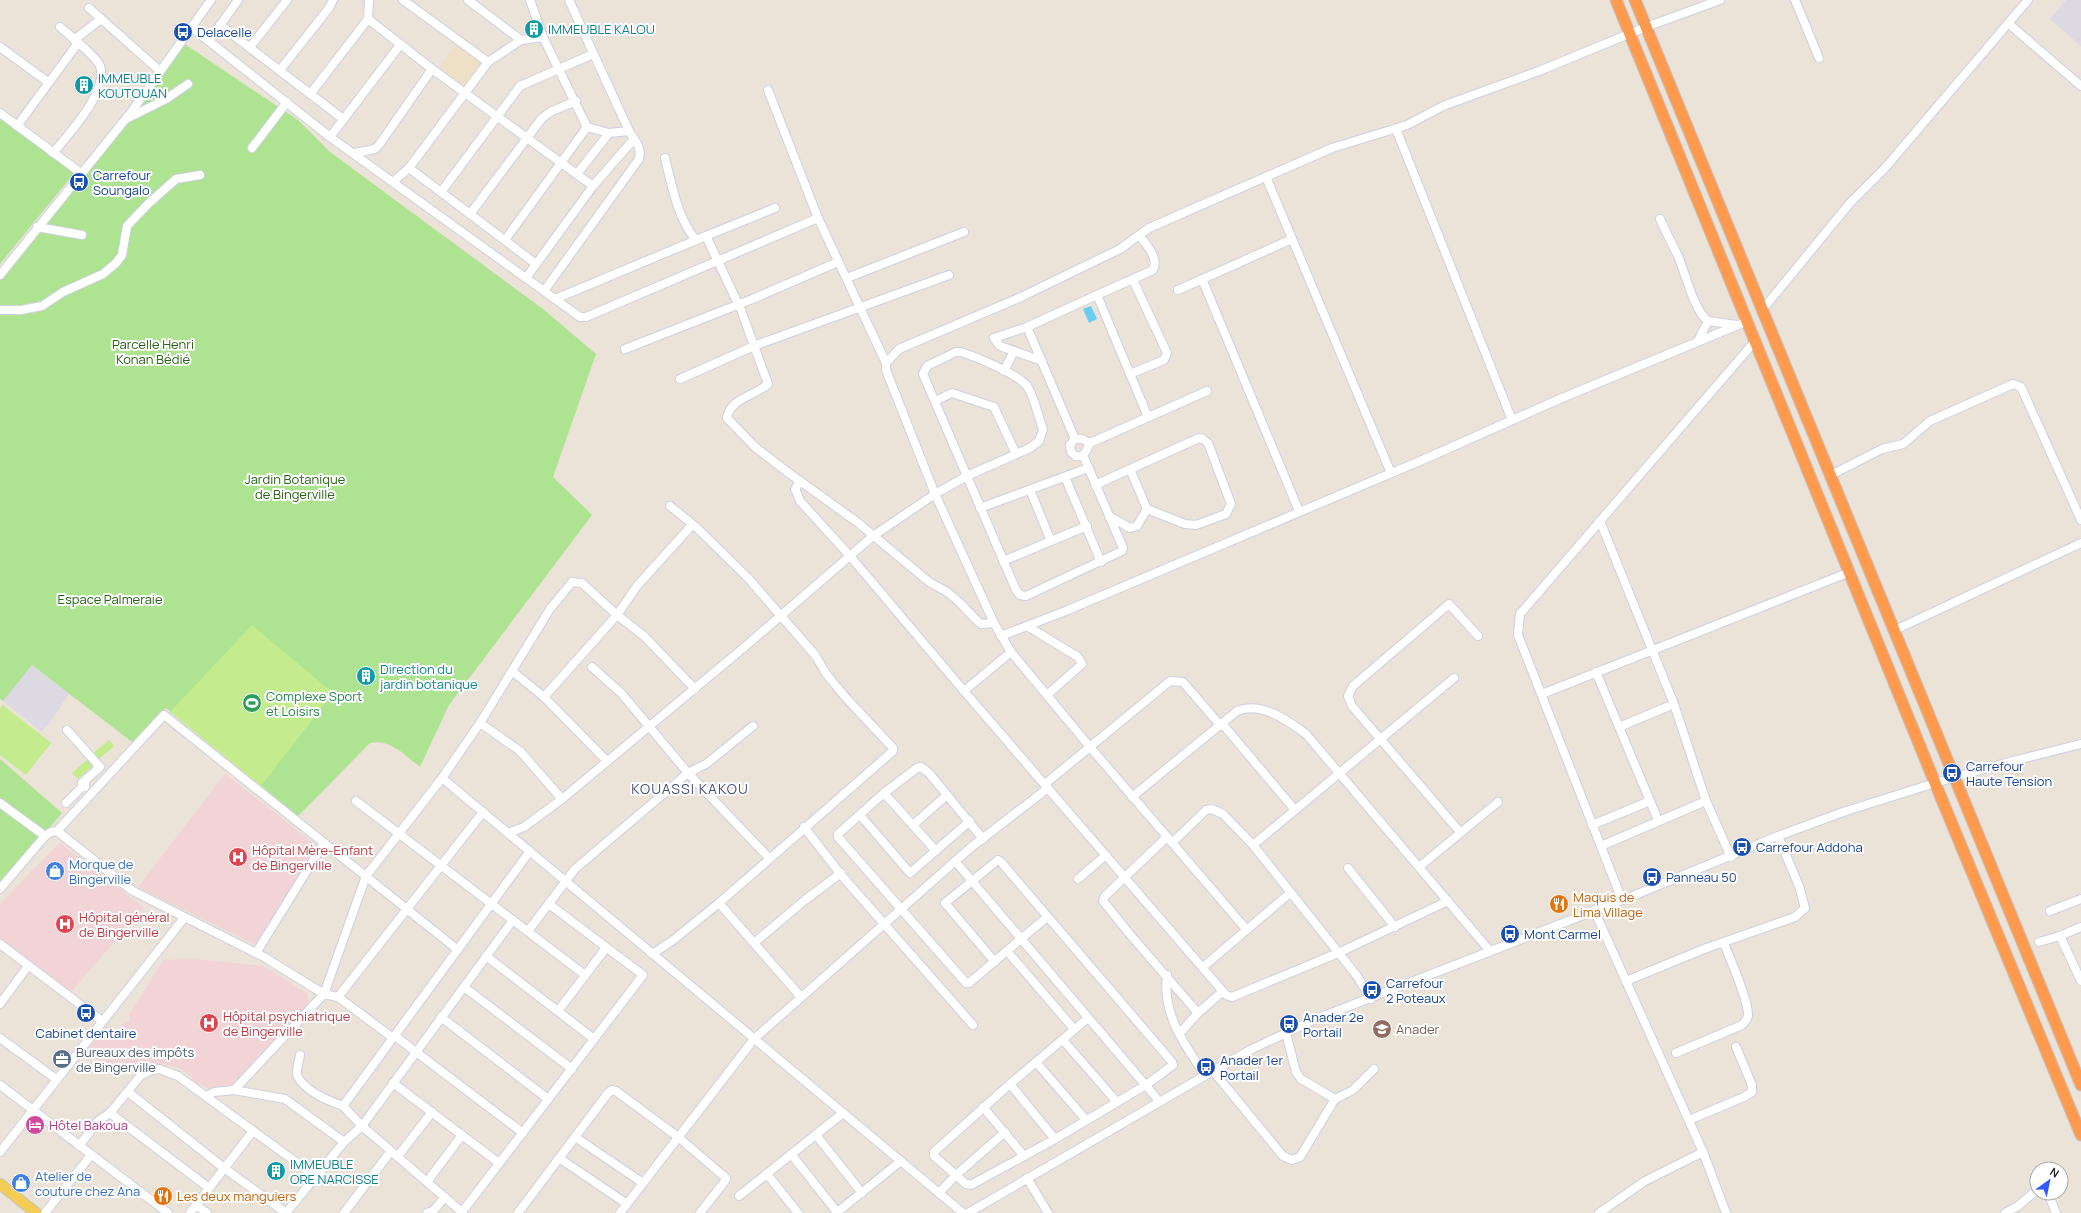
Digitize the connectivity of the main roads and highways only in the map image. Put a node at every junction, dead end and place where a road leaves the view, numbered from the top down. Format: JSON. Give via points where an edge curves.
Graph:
{"nodes":[{"id":1,"x":1616,"y":0,"type":"edge"},
{"id":2,"x":1635,"y":0,"type":"edge"},
{"id":3,"x":2081,"y":1085,"type":"edge"},
{"id":4,"x":2081,"y":1135,"type":"edge"},
{"id":5,"x":0,"y":1184,"type":"edge"},
{"id":6,"x":36,"y":1213,"type":"edge"}],
"edges":[{"from":1,"to":4,"type":"highway","via":[[1743,323],[1756,340]]},
{"from":2,"to":3,"type":"highway"},
{"from":5,"to":6,"type":"main road"}]}
